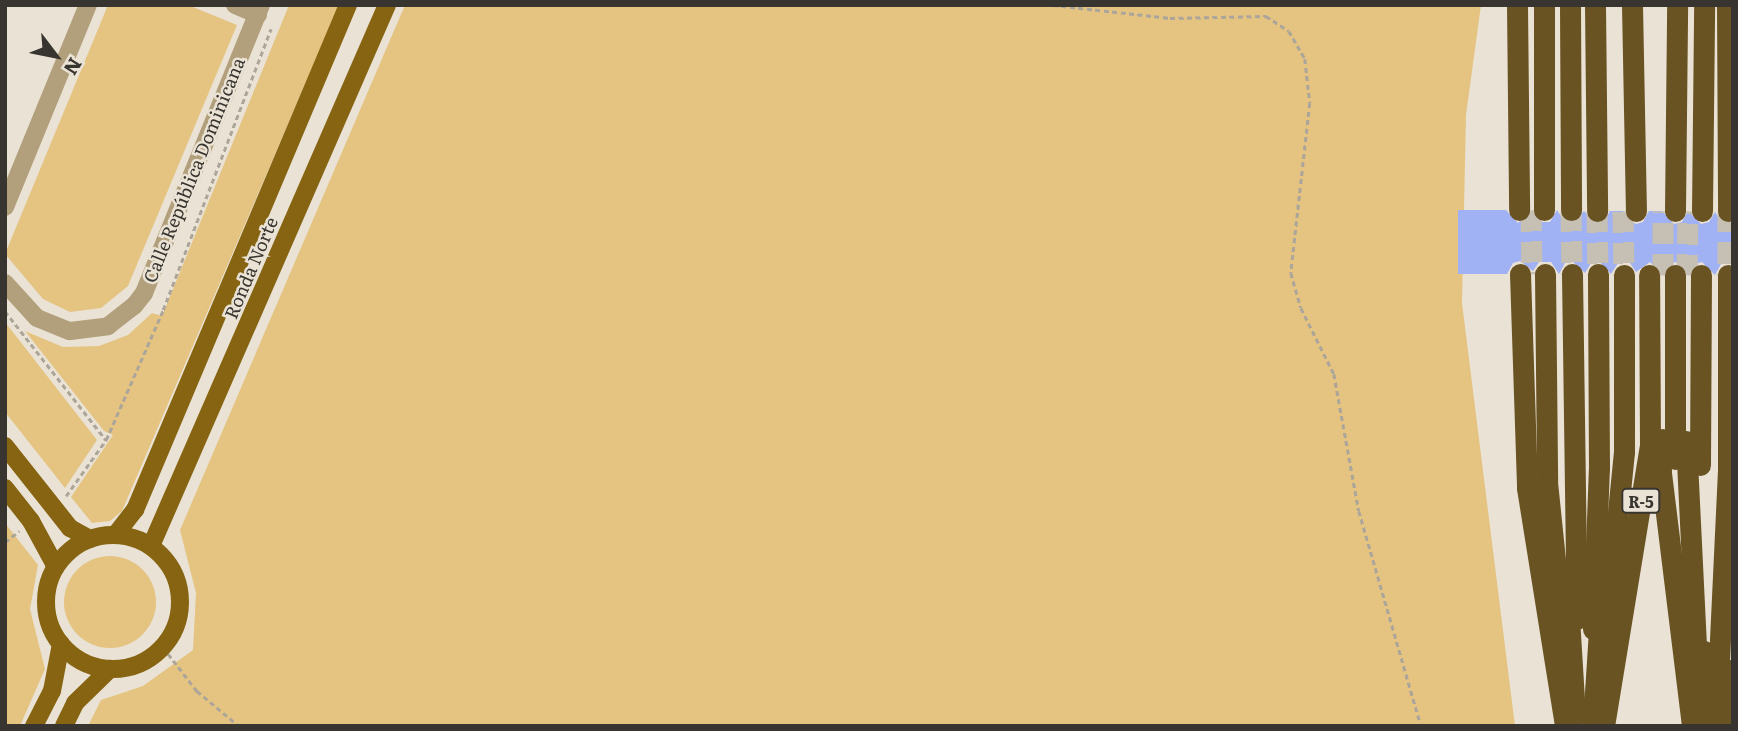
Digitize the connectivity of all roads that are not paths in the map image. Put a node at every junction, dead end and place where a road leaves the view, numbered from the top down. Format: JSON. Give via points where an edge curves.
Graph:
{"nodes":[{"id":1,"x":88,"y":5,"type":"edge"},
{"id":2,"x":234,"y":5,"type":"edge"},
{"id":3,"x":348,"y":5,"type":"edge"},
{"id":4,"x":387,"y":5,"type":"edge"},
{"id":5,"x":1517,"y":5,"type":"edge"},
{"id":6,"x":1528,"y":5,"type":"edge"},
{"id":7,"x":1544,"y":5,"type":"edge"},
{"id":8,"x":1557,"y":5,"type":"edge"},
{"id":9,"x":1570,"y":5,"type":"edge"},
{"id":10,"x":1581,"y":5,"type":"edge"},
{"id":11,"x":1595,"y":5,"type":"edge"},
{"id":12,"x":1607,"y":5,"type":"edge"},
{"id":13,"x":1621,"y":5,"type":"edge"},
{"id":14,"x":1632,"y":5,"type":"edge"},
{"id":15,"x":1646,"y":5,"type":"edge"},
{"id":16,"x":1664,"y":5,"type":"edge"},
{"id":17,"x":1677,"y":5,"type":"edge"},
{"id":18,"x":1690,"y":5,"type":"edge"},
{"id":19,"x":1704,"y":5,"type":"edge"},
{"id":20,"x":1715,"y":5,"type":"edge"},
{"id":21,"x":1727,"y":5,"type":"edge"},
{"id":22,"x":259,"y":10,"type":"edge"},
{"id":23,"x":5,"y":207,"type":"edge"},
{"id":24,"x":1623,"y":211,"type":"junction"},
{"id":25,"x":1623,"y":275,"type":"junction"},
{"id":26,"x":5,"y":284,"type":"edge"},
{"id":27,"x":5,"y":446,"type":"edge"},
{"id":28,"x":5,"y":488,"type":"edge"},
{"id":29,"x":116,"y":534,"type":"junction"},
{"id":30,"x":90,"y":539,"type":"junction"},
{"id":31,"x":151,"y":546,"type":"junction"},
{"id":32,"x":56,"y":567,"type":"junction"},
{"id":33,"x":1733,"y":588,"type":"edge"},
{"id":34,"x":61,"y":644,"type":"junction"},
{"id":35,"x":1733,"y":668,"type":"edge"},
{"id":36,"x":110,"y":669,"type":"junction"},
{"id":37,"x":1733,"y":705,"type":"edge"},
{"id":38,"x":34,"y":726,"type":"edge"},
{"id":39,"x":64,"y":726,"type":"edge"},
{"id":40,"x":1584,"y":726,"type":"edge"},
{"id":41,"x":1711,"y":726,"type":"edge"}],
"edges":[{"from":1,"to":23,"type":"street"},
{"from":2,"to":22,"type":"street"},
{"from":3,"to":29,"type":"main road","name":"Ronda Norte","via":[[135,510]]},
{"from":4,"to":31,"type":"main road","name":"Ronda Norte"},
{"from":5,"to":24,"type":"highway"},
{"from":6,"to":24,"type":"highway"},
{"from":7,"to":24,"type":"highway"},
{"from":8,"to":24,"type":"highway"},
{"from":9,"to":24,"type":"highway"},
{"from":10,"to":24,"type":"highway"},
{"from":11,"to":24,"type":"highway"},
{"from":12,"to":24,"type":"highway"},
{"from":13,"to":24,"type":"highway"},
{"from":14,"to":24,"type":"highway"},
{"from":15,"to":24,"type":"highway"},
{"from":16,"to":24,"type":"highway"},
{"from":17,"to":24,"type":"highway"},
{"from":18,"to":24,"type":"highway"},
{"from":19,"to":24,"type":"highway"},
{"from":20,"to":24,"type":"highway"},
{"from":21,"to":24,"type":"highway"},
{"from":22,"to":26,"type":"street","name":"Calle República Dominicana","via":[[144,293],[134,306],[108,326],[70,331],[37,318]]},
{"from":25,"to":40,"type":"highway","number":"R-5","via":[[1599,469]]},
{"from":25,"to":40,"type":"highway","number":"R-5","via":[[1635,445]]},
{"from":25,"to":40,"type":"highway","via":[[1558,463]]},
{"from":25,"to":40,"type":"highway","via":[[1527,488]]},
{"from":25,"to":41,"type":"highway","number":"R-5","via":[[1686,466]]},
{"from":25,"to":41,"type":"highway","via":[[1728,471]]},
{"from":27,"to":30,"type":"main road","via":[[71,528]]},
{"from":28,"to":32,"type":"main road","via":[[31,521]]},
{"from":29,"to":30,"type":"main road"},
{"from":29,"to":31,"type":"main road"},
{"from":30,"to":32,"type":"main road","via":[[71,550]]},
{"from":31,"to":36,"type":"main road","via":[[168,561],[178,582],[181,605],[176,627],[163,647],[145,661]]},
{"from":32,"to":34,"type":"main road","via":[[46,606]]},
{"from":33,"to":41,"type":"highway"},
{"from":34,"to":36,"type":"main road","via":[[75,657]]},
{"from":34,"to":38,"type":"main road","via":[[52,691]]},
{"from":35,"to":41,"type":"highway"},
{"from":36,"to":39,"type":"main road","via":[[75,704]]},
{"from":37,"to":41,"type":"highway"}]}
